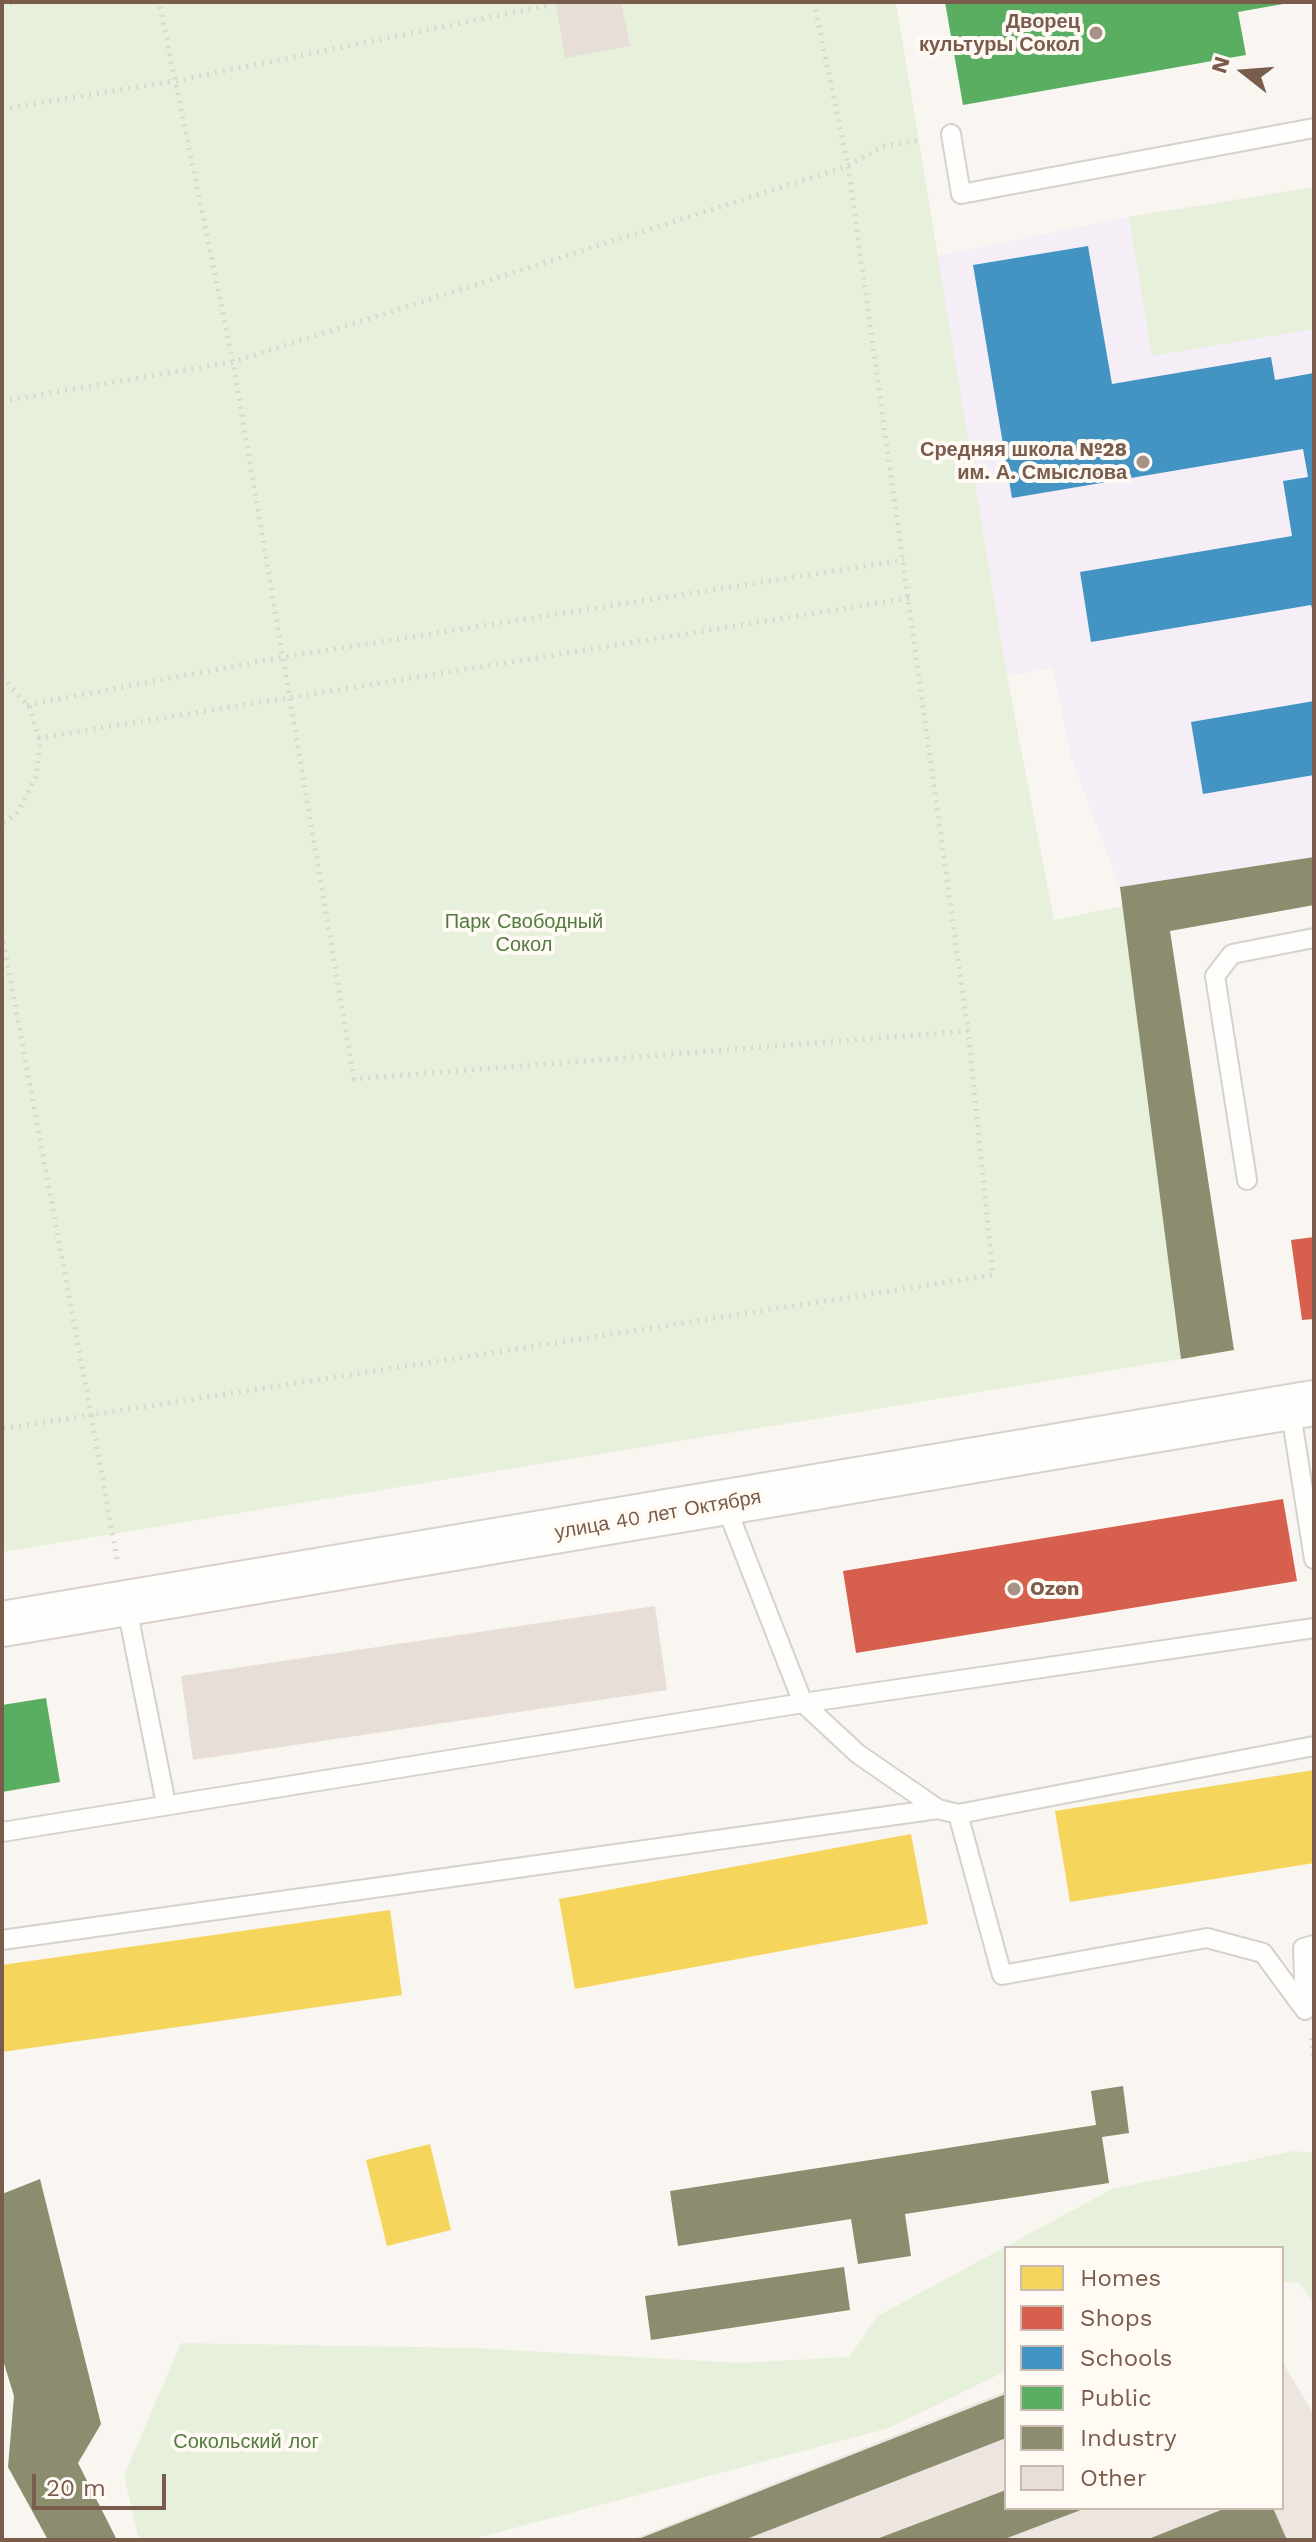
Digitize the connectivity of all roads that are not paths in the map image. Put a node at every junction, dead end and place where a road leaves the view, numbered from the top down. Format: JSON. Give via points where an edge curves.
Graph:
{"nodes":[{"id":1,"x":1314,"y":128,"type":"edge"},
{"id":2,"x":951,"y":134,"type":"road end"},
{"id":3,"x":1314,"y":938,"type":"edge"},
{"id":4,"x":1247,"y":1180,"type":"dead end"},
{"id":5,"x":1302,"y":1405,"type":"edge"},
{"id":6,"x":725,"y":1504,"type":"junction"},
{"id":7,"x":1314,"y":1559,"type":"edge"},
{"id":8,"x":126,"y":1603,"type":"junction"},
{"id":9,"x":2,"y":1624,"type":"edge"},
{"id":10,"x":1314,"y":1628,"type":"edge"},
{"id":11,"x":803,"y":1703,"type":"junction"},
{"id":12,"x":1314,"y":1746,"type":"edge"},
{"id":13,"x":166,"y":1804,"type":"junction"},
{"id":14,"x":938,"y":1809,"type":"junction"},
{"id":15,"x":958,"y":1814,"type":"junction"},
{"id":16,"x":2,"y":1832,"type":"edge"},
{"id":17,"x":2,"y":1940,"type":"edge"},
{"id":18,"x":1314,"y":1945,"type":"edge"}],
"edges":[{"from":1,"to":2,"type":"lane","via":[[961,194]]},
{"from":3,"to":4,"type":"lane","via":[[1232,954],[1215,976]]},
{"from":5,"to":6,"type":"street","name":"улица 40 лет Октября"},
{"from":5,"to":7,"type":"lane"},
{"from":6,"to":8,"type":"street","name":"улица 40 лет Октября"},
{"from":6,"to":11,"type":"lane"},
{"from":8,"to":9,"type":"street","name":"улица 40 лет Октября"},
{"from":8,"to":13,"type":"lane"},
{"from":10,"to":11,"type":"lane"},
{"from":11,"to":13,"type":"lane"},
{"from":11,"to":14,"type":"lane","via":[[858,1754]]},
{"from":12,"to":15,"type":"lane"},
{"from":13,"to":16,"type":"lane"},
{"from":14,"to":15,"type":"lane"},
{"from":14,"to":17,"type":"lane"},
{"from":15,"to":18,"type":"lane","via":[[1002,1975],[1207,1938],[1263,1953],[1305,2010],[1303,1948]]}]}
